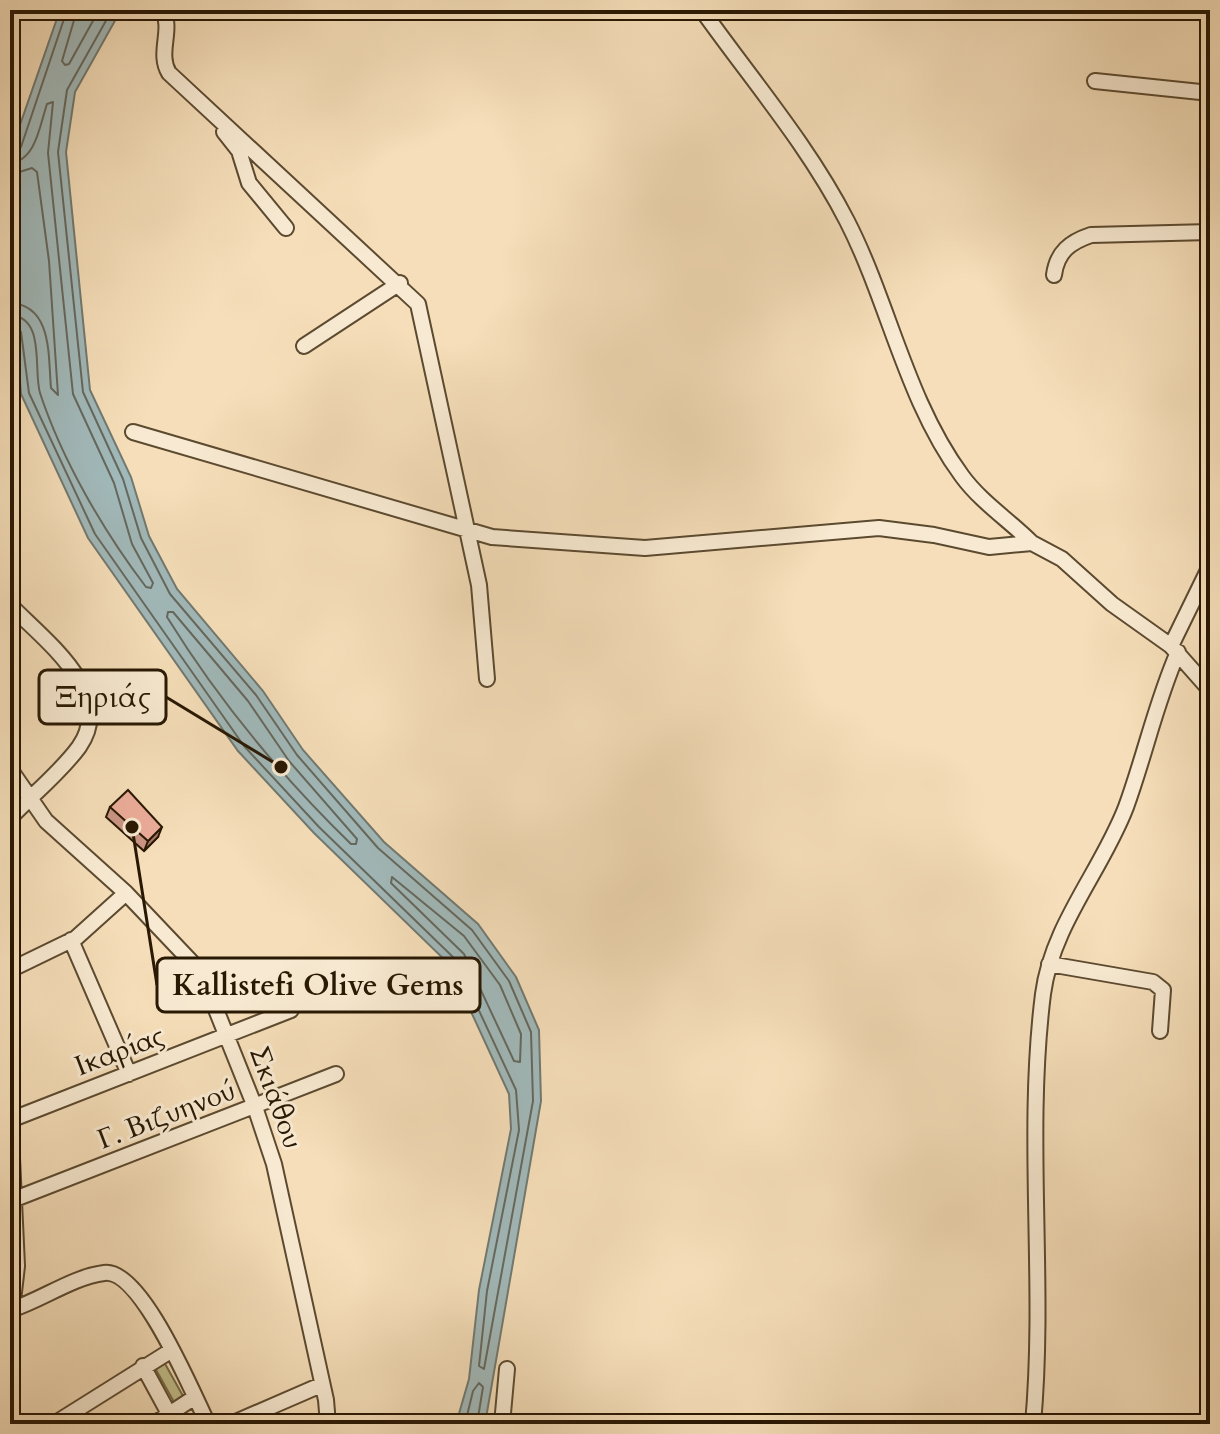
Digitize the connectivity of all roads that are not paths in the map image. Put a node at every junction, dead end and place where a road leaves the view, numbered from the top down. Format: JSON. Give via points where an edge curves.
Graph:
{"nodes":[{"id":1,"x":163,"y":10,"type":"edge"},
{"id":2,"x":702,"y":10,"type":"edge"},
{"id":3,"x":1095,"y":81,"type":"dead end"},
{"id":4,"x":177,"y":82,"type":"junction"},
{"id":5,"x":1210,"y":93,"type":"edge"},
{"id":6,"x":286,"y":228,"type":"dead end"},
{"id":7,"x":1210,"y":232,"type":"edge"},
{"id":8,"x":1054,"y":275,"type":"dead end"},
{"id":9,"x":400,"y":283,"type":"junction"},
{"id":10,"x":304,"y":346,"type":"dead end"},
{"id":11,"x":133,"y":432,"type":"dead end"},
{"id":12,"x":468,"y":532,"type":"junction"},
{"id":13,"x":1032,"y":543,"type":"junction"},
{"id":14,"x":1210,"y":566,"type":"edge"},
{"id":15,"x":10,"y":605,"type":"edge"},
{"id":16,"x":1175,"y":649,"type":"junction"},
{"id":17,"x":487,"y":679,"type":"dead end"},
{"id":18,"x":1210,"y":690,"type":"edge"},
{"id":19,"x":10,"y":769,"type":"edge"},
{"id":20,"x":28,"y":799,"type":"junction"},
{"id":21,"x":10,"y":818,"type":"edge"},
{"id":22,"x":126,"y":893,"type":"junction"},
{"id":23,"x":71,"y":940,"type":"junction"},
{"id":24,"x":1049,"y":964,"type":"junction"},
{"id":25,"x":10,"y":970,"type":"edge"},
{"id":26,"x":291,"y":1010,"type":"dead end"},
{"id":27,"x":1160,"y":1031,"type":"dead end"},
{"id":28,"x":227,"y":1036,"type":"junction"},
{"id":29,"x":129,"y":1074,"type":"junction"},
{"id":30,"x":336,"y":1074,"type":"dead end"},
{"id":31,"x":255,"y":1107,"type":"junction"},
{"id":32,"x":10,"y":1118,"type":"edge"},
{"id":33,"x":15,"y":1199,"type":"junction"},
{"id":34,"x":13,"y":1309,"type":"junction"},
{"id":35,"x":10,"y":1327,"type":"edge"},
{"id":36,"x":172,"y":1350,"type":"junction"},
{"id":37,"x":143,"y":1366,"type":"junction"},
{"id":38,"x":507,"y":1369,"type":"dead end"},
{"id":39,"x":321,"y":1385,"type":"junction"},
{"id":40,"x":195,"y":1397,"type":"junction"},
{"id":41,"x":168,"y":1412,"type":"junction"},
{"id":42,"x":54,"y":1424,"type":"edge"},
{"id":43,"x":154,"y":1424,"type":"edge"},
{"id":44,"x":208,"y":1424,"type":"edge"},
{"id":45,"x":231,"y":1424,"type":"edge"},
{"id":46,"x":328,"y":1424,"type":"edge"},
{"id":47,"x":502,"y":1424,"type":"edge"},
{"id":48,"x":1033,"y":1424,"type":"edge"}],
"edges":[{"from":1,"to":4,"type":"street","via":[[164,63]]},
{"from":2,"to":13,"type":"street","via":[[840,207],[948,454],[973,489]]},
{"from":3,"to":5,"type":"street"},
{"from":4,"to":6,"type":"street","via":[[180,96],[234,142],[249,183]]},
{"from":4,"to":9,"type":"street"},
{"from":7,"to":8,"type":"street","via":[[1091,235],[1060,254]]},
{"from":9,"to":10,"type":"street"},
{"from":9,"to":12,"type":"street","via":[[420,308]]},
{"from":11,"to":12,"type":"street"},
{"from":12,"to":13,"type":"street","via":[[628,548],[846,528],[919,533],[989,547]]},
{"from":12,"to":17,"type":"street","via":[[484,611]]},
{"from":13,"to":16,"type":"street","via":[[1062,559],[1112,604]]},
{"from":14,"to":16,"type":"street"},
{"from":15,"to":20,"type":"street","via":[[75,675],[90,705],[89,725],[78,748]]},
{"from":16,"to":18,"type":"street"},
{"from":16,"to":24,"type":"street","via":[[1125,808]]},
{"from":19,"to":20,"type":"street","name":"Σκιάθου"},
{"from":20,"to":21,"type":"street"},
{"from":20,"to":22,"type":"street","name":"Σκιάθου"},
{"from":22,"to":23,"type":"street"},
{"from":22,"to":28,"type":"street","name":"Σκιάθου","via":[[197,966]]},
{"from":23,"to":25,"type":"street"},
{"from":23,"to":29,"type":"street"},
{"from":24,"to":27,"type":"street","via":[[1153,982],[1165,998]]},
{"from":24,"to":48,"type":"street","via":[[1037,1107],[1040,1299]]},
{"from":26,"to":28,"type":"street","name":"Ικαρίας"},
{"from":28,"to":29,"type":"street","name":"Ικαρίας"},
{"from":28,"to":31,"type":"street","name":"Σκιάθου"},
{"from":29,"to":32,"type":"street","name":"Ικαρίας"},
{"from":30,"to":31,"type":"street","name":"Γ. Βιζυηνού"},
{"from":31,"to":33,"type":"street","name":"Γ. Βιζυηνού"},
{"from":31,"to":39,"type":"street","name":"Σκιάθου","via":[[281,1191]]},
{"from":32,"to":33,"type":"street"},
{"from":33,"to":34,"type":"street"},
{"from":34,"to":35,"type":"street"},
{"from":34,"to":36,"type":"street","via":[[89,1277],[113,1273],[132,1285]]},
{"from":36,"to":37,"type":"street"},
{"from":36,"to":40,"type":"street"},
{"from":37,"to":41,"type":"street"},
{"from":37,"to":42,"type":"street"},
{"from":38,"to":47,"type":"street"},
{"from":39,"to":45,"type":"street"},
{"from":39,"to":46,"type":"street","name":"Σκιάθου"},
{"from":40,"to":41,"type":"street"},
{"from":40,"to":44,"type":"street"},
{"from":41,"to":43,"type":"street"}]}
